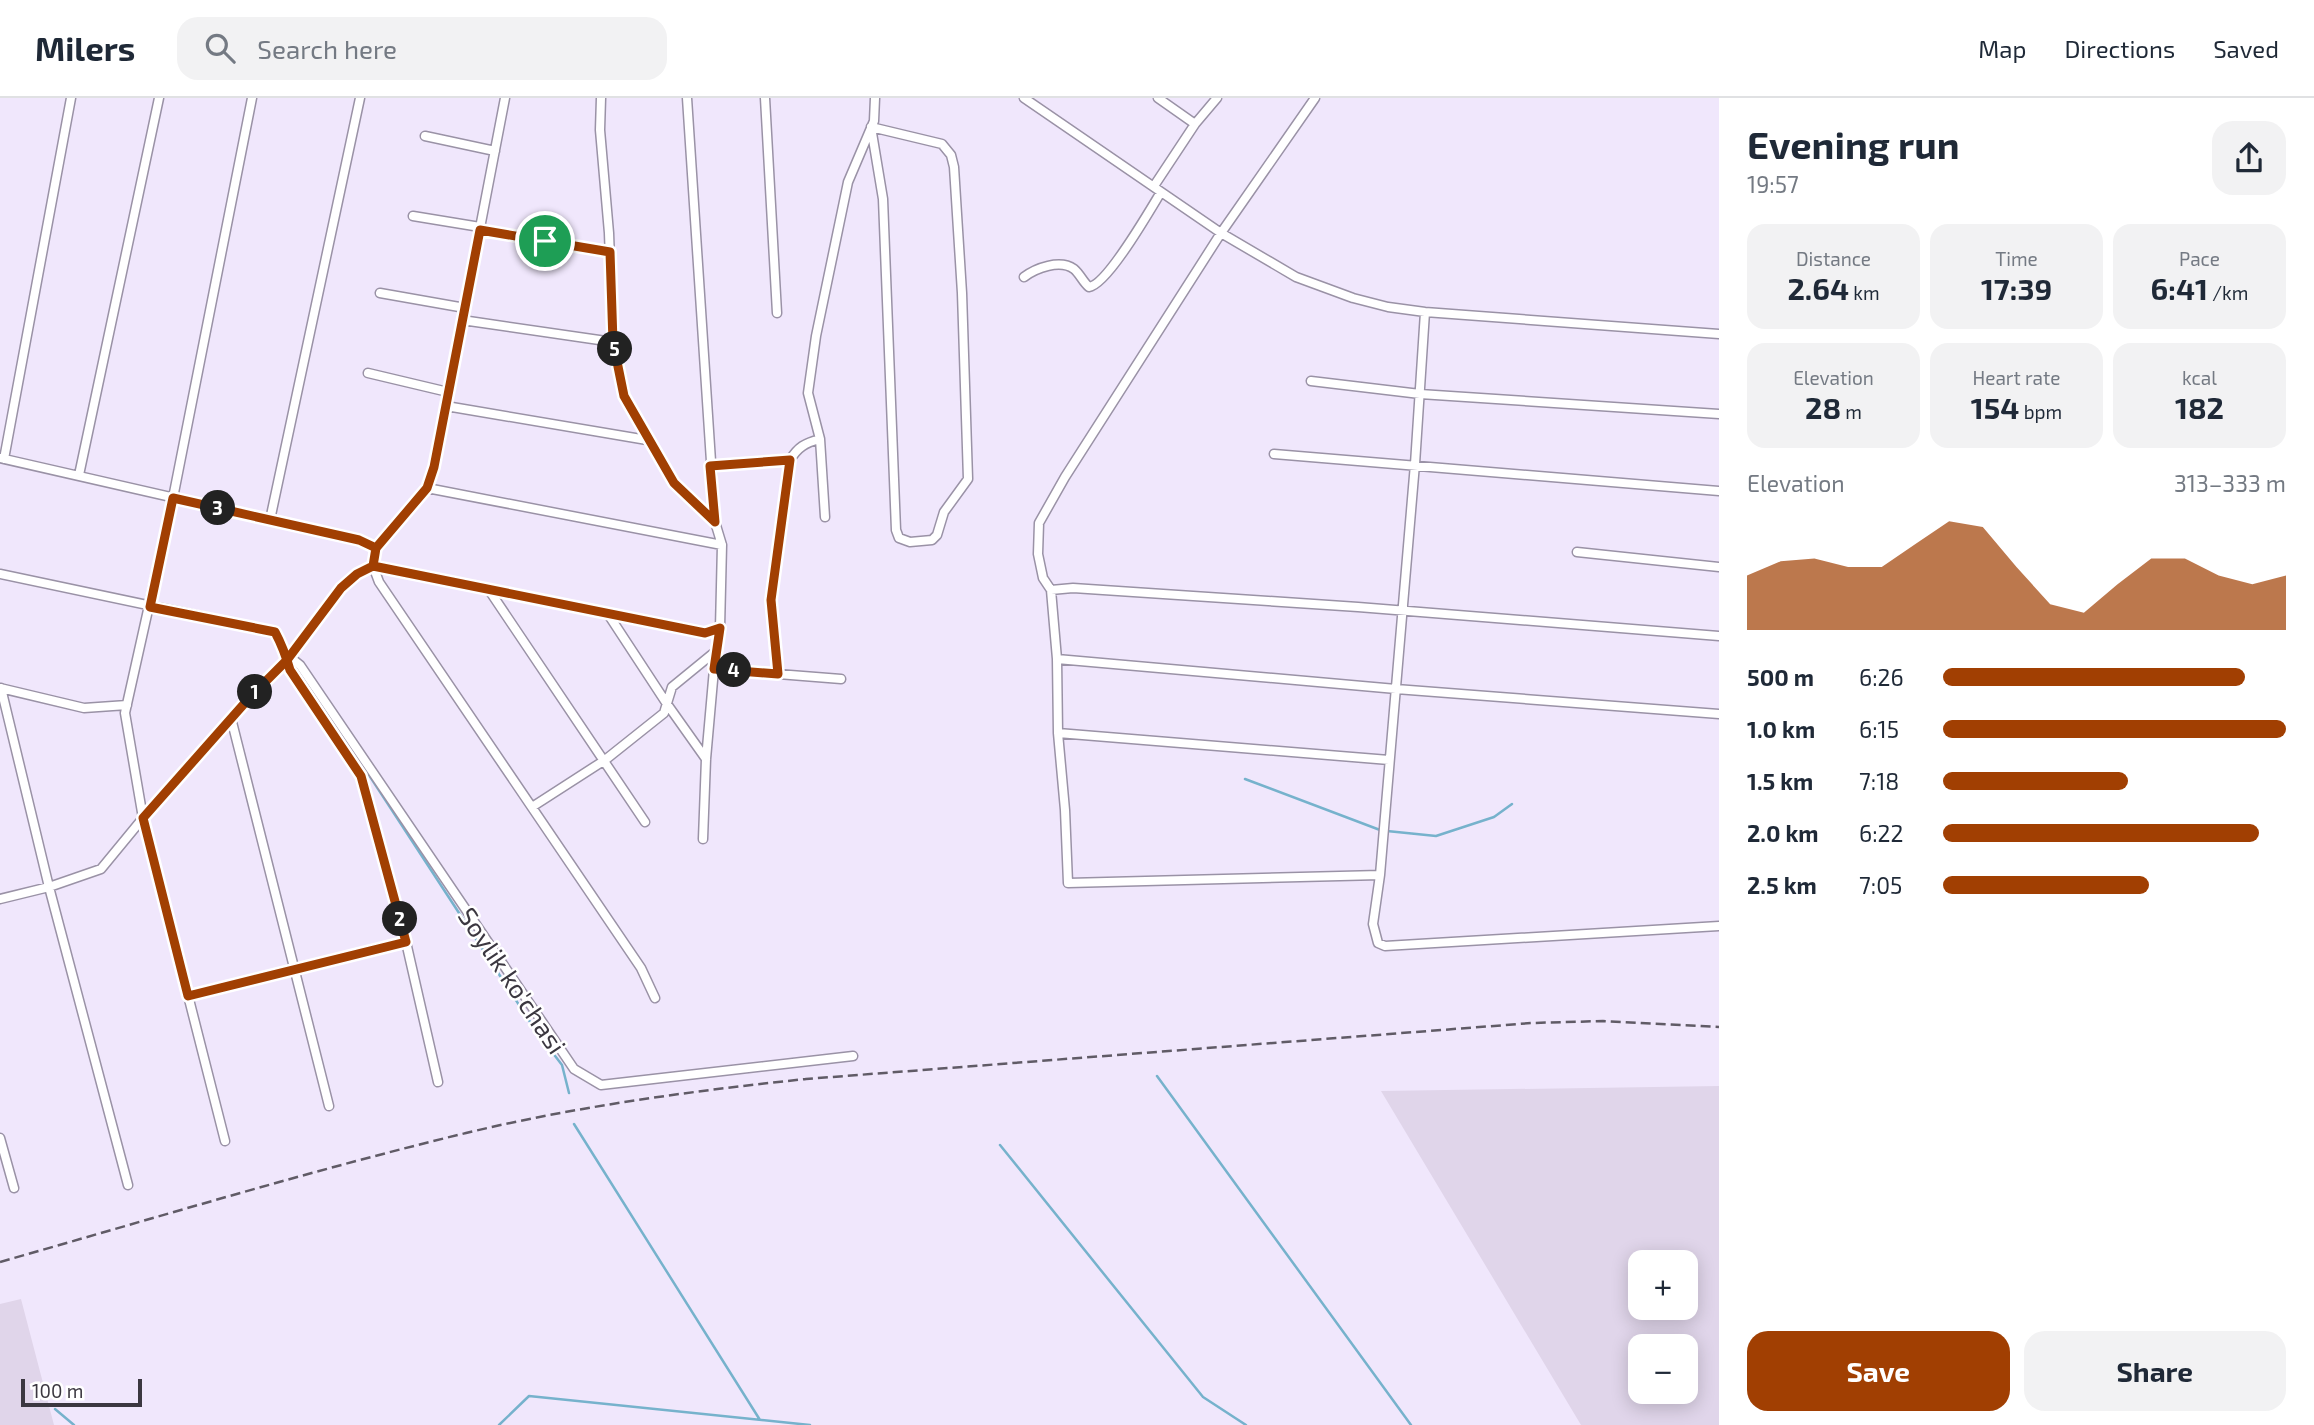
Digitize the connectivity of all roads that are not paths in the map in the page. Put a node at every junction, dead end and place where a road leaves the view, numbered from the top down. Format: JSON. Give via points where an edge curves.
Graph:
{"nodes":[{"id":1,"x":71,"y":98,"type":"edge"},
{"id":2,"x":159,"y":98,"type":"edge"},
{"id":3,"x":252,"y":98,"type":"edge"},
{"id":4,"x":360,"y":98,"type":"edge"},
{"id":5,"x":505,"y":98,"type":"edge"},
{"id":6,"x":601,"y":98,"type":"edge"},
{"id":7,"x":687,"y":98,"type":"edge"},
{"id":8,"x":765,"y":98,"type":"edge"},
{"id":9,"x":875,"y":98,"type":"edge"},
{"id":10,"x":1024,"y":98,"type":"edge"},
{"id":11,"x":1158,"y":98,"type":"edge"},
{"id":12,"x":1217,"y":98,"type":"edge"},
{"id":13,"x":1315,"y":98,"type":"edge"},
{"id":14,"x":1195,"y":124,"type":"junction"},
{"id":15,"x":871,"y":127,"type":"junction"},
{"id":16,"x":425,"y":136,"type":"dead end"},
{"id":17,"x":495,"y":151,"type":"junction"},
{"id":18,"x":1157,"y":189,"type":"junction"},
{"id":19,"x":413,"y":216,"type":"dead end"},
{"id":20,"x":480,"y":228,"type":"junction"},
{"id":21,"x":1222,"y":233,"type":"junction"},
{"id":22,"x":610,"y":252,"type":"junction"},
{"id":23,"x":1024,"y":277,"type":"dead end"},
{"id":24,"x":380,"y":293,"type":"dead end"},
{"id":25,"x":465,"y":308,"type":"junction"},
{"id":26,"x":1425,"y":312,"type":"junction"},
{"id":27,"x":777,"y":313,"type":"dead end"},
{"id":28,"x":462,"y":320,"type":"junction"},
{"id":29,"x":1719,"y":334,"type":"edge"},
{"id":30,"x":613,"y":342,"type":"junction"},
{"id":31,"x":368,"y":373,"type":"dead end"},
{"id":32,"x":1311,"y":381,"type":"dead end"},
{"id":33,"x":449,"y":392,"type":"junction"},
{"id":34,"x":1420,"y":394,"type":"junction"},
{"id":35,"x":446,"y":405,"type":"junction"},
{"id":36,"x":1719,"y":414,"type":"edge"},
{"id":37,"x":820,"y":439,"type":"junction"},
{"id":38,"x":647,"y":440,"type":"junction"},
{"id":39,"x":1274,"y":454,"type":"dead end"},
{"id":40,"x":2,"y":459,"type":"edge"},
{"id":41,"x":790,"y":460,"type":"junction"},
{"id":42,"x":1415,"y":464,"type":"junction"},
{"id":43,"x":710,"y":466,"type":"junction"},
{"id":44,"x":79,"y":475,"type":"junction"},
{"id":45,"x":427,"y":488,"type":"junction"},
{"id":46,"x":1719,"y":491,"type":"edge"},
{"id":47,"x":173,"y":498,"type":"junction"},
{"id":48,"x":825,"y":517,"type":"dead end"},
{"id":49,"x":270,"y":520,"type":"junction"},
{"id":50,"x":715,"y":522,"type":"junction"},
{"id":51,"x":722,"y":545,"type":"junction"},
{"id":52,"x":376,"y":548,"type":"junction"},
{"id":53,"x":1577,"y":552,"type":"dead end"},
{"id":54,"x":373,"y":566,"type":"junction"},
{"id":55,"x":1719,"y":567,"type":"edge"},
{"id":56,"x":0,"y":574,"type":"edge"},
{"id":57,"x":489,"y":590,"type":"junction"},
{"id":58,"x":1051,"y":590,"type":"junction"},
{"id":59,"x":150,"y":607,"type":"junction"},
{"id":60,"x":1401,"y":612,"type":"junction"},
{"id":61,"x":608,"y":614,"type":"junction"},
{"id":62,"x":720,"y":628,"type":"junction"},
{"id":63,"x":1719,"y":636,"type":"edge"},
{"id":64,"x":716,"y":650,"type":"junction"},
{"id":65,"x":289,"y":659,"type":"junction"},
{"id":66,"x":1057,"y":659,"type":"junction"},
{"id":67,"x":714,"y":669,"type":"junction"},
{"id":68,"x":778,"y":674,"type":"junction"},
{"id":69,"x":841,"y":679,"type":"dead end"},
{"id":70,"x":0,"y":688,"type":"edge"},
{"id":71,"x":1396,"y":689,"type":"junction"},
{"id":72,"x":667,"y":704,"type":"junction"},
{"id":73,"x":127,"y":705,"type":"junction"},
{"id":74,"x":1719,"y":714,"type":"edge"},
{"id":75,"x":231,"y":719,"type":"junction"},
{"id":76,"x":1058,"y":733,"type":"junction"},
{"id":77,"x":706,"y":759,"type":"junction"},
{"id":78,"x":605,"y":760,"type":"junction"},
{"id":79,"x":1389,"y":760,"type":"junction"},
{"id":80,"x":370,"y":770,"type":"junction"},
{"id":81,"x":361,"y":776,"type":"junction"},
{"id":82,"x":532,"y":807,"type":"junction"},
{"id":83,"x":143,"y":818,"type":"junction"},
{"id":84,"x":645,"y":822,"type":"dead end"},
{"id":85,"x":703,"y":839,"type":"dead end"},
{"id":86,"x":1380,"y":875,"type":"junction"},
{"id":87,"x":49,"y":887,"type":"junction"},
{"id":88,"x":0,"y":899,"type":"edge"},
{"id":89,"x":1719,"y":926,"type":"edge"},
{"id":90,"x":406,"y":942,"type":"junction"},
{"id":91,"x":295,"y":970,"type":"junction"},
{"id":92,"x":188,"y":996,"type":"junction"},
{"id":93,"x":655,"y":998,"type":"dead end"},
{"id":94,"x":853,"y":1056,"type":"dead end"},
{"id":95,"x":438,"y":1082,"type":"dead end"},
{"id":96,"x":329,"y":1106,"type":"dead end"},
{"id":97,"x":0,"y":1138,"type":"edge"},
{"id":98,"x":225,"y":1141,"type":"dead end"},
{"id":99,"x":128,"y":1185,"type":"dead end"},
{"id":100,"x":14,"y":1188,"type":"dead end"}],
"edges":[{"from":1,"to":40,"type":"street"},
{"from":2,"to":44,"type":"street"},
{"from":3,"to":47,"type":"street"},
{"from":4,"to":49,"type":"street"},
{"from":5,"to":17,"type":"street"},
{"from":6,"to":22,"type":"street"},
{"from":7,"to":43,"type":"street"},
{"from":8,"to":27,"type":"street"},
{"from":9,"to":15,"type":"street"},
{"from":10,"to":18,"type":"street"},
{"from":11,"to":14,"type":"street"},
{"from":12,"to":14,"type":"street"},
{"from":13,"to":21,"type":"street"},
{"from":14,"to":18,"type":"street"},
{"from":15,"to":15,"type":"street","via":[[942,144],[954,167],[968,479],[944,512],[937,535],[922,542],[899,538],[896,530],[883,199]]},
{"from":15,"to":37,"type":"street","via":[[848,183],[816,337],[808,393]]},
{"from":16,"to":17,"type":"street"},
{"from":17,"to":20,"type":"street"},
{"from":18,"to":21,"type":"street"},
{"from":18,"to":23,"type":"street","via":[[1119,258],[1097,285],[1086,285],[1067,267],[1045,267]]},
{"from":19,"to":20,"type":"street"},
{"from":20,"to":22,"type":"street"},
{"from":20,"to":25,"type":"street"},
{"from":21,"to":26,"type":"street","via":[[1296,277],[1353,299]]},
{"from":21,"to":58,"type":"street","via":[[1039,523],[1043,578]]},
{"from":22,"to":30,"type":"street"},
{"from":24,"to":25,"type":"street"},
{"from":25,"to":28,"type":"street"},
{"from":26,"to":29,"type":"street"},
{"from":26,"to":34,"type":"street"},
{"from":28,"to":30,"type":"street"},
{"from":28,"to":33,"type":"street"},
{"from":30,"to":38,"type":"street","via":[[624,396]]},
{"from":31,"to":33,"type":"street"},
{"from":32,"to":34,"type":"street"},
{"from":33,"to":35,"type":"street"},
{"from":34,"to":36,"type":"street"},
{"from":34,"to":42,"type":"street"},
{"from":35,"to":38,"type":"street"},
{"from":35,"to":45,"type":"street"},
{"from":37,"to":41,"type":"street","via":[[796,449]]},
{"from":37,"to":48,"type":"street"},
{"from":38,"to":50,"type":"street","via":[[674,483]]},
{"from":39,"to":42,"type":"street"},
{"from":40,"to":44,"type":"street"},
{"from":41,"to":43,"type":"street"},
{"from":41,"to":68,"type":"street","via":[[771,600]]},
{"from":42,"to":46,"type":"street"},
{"from":42,"to":60,"type":"street"},
{"from":43,"to":50,"type":"street"},
{"from":44,"to":47,"type":"street"},
{"from":45,"to":51,"type":"street"},
{"from":45,"to":52,"type":"street"},
{"from":47,"to":49,"type":"street"},
{"from":47,"to":59,"type":"street"},
{"from":49,"to":52,"type":"street"},
{"from":50,"to":51,"type":"street"},
{"from":51,"to":62,"type":"street"},
{"from":52,"to":54,"type":"street"},
{"from":53,"to":55,"type":"street"},
{"from":54,"to":57,"type":"street"},
{"from":54,"to":65,"type":"street","via":[[341,588]]},
{"from":54,"to":82,"type":"street","via":[[379,582]]},
{"from":56,"to":59,"type":"street"},
{"from":57,"to":61,"type":"street"},
{"from":57,"to":78,"type":"street"},
{"from":58,"to":60,"type":"street"},
{"from":58,"to":66,"type":"street"},
{"from":59,"to":65,"type":"street","via":[[275,632]]},
{"from":59,"to":73,"type":"street"},
{"from":60,"to":63,"type":"street"},
{"from":60,"to":71,"type":"street"},
{"from":61,"to":62,"type":"street","via":[[705,633]]},
{"from":61,"to":72,"type":"street"},
{"from":62,"to":64,"type":"street"},
{"from":64,"to":67,"type":"street"},
{"from":64,"to":72,"type":"street","via":[[672,687]]},
{"from":65,"to":75,"type":"street"},
{"from":65,"to":80,"type":"street","name":"Soylik ko'chasi","via":[[300,665]]},
{"from":65,"to":81,"type":"street","via":[[290,670]]},
{"from":66,"to":71,"type":"street"},
{"from":66,"to":76,"type":"street"},
{"from":67,"to":68,"type":"street"},
{"from":67,"to":77,"type":"street"},
{"from":68,"to":69,"type":"street"},
{"from":70,"to":73,"type":"street","via":[[84,708]]},
{"from":70,"to":87,"type":"street"},
{"from":71,"to":74,"type":"street"},
{"from":71,"to":79,"type":"street"},
{"from":72,"to":77,"type":"street"},
{"from":72,"to":78,"type":"street","via":[[664,713]]},
{"from":73,"to":83,"type":"street"},
{"from":75,"to":83,"type":"street"},
{"from":75,"to":91,"type":"street"},
{"from":76,"to":79,"type":"street"},
{"from":76,"to":86,"type":"street","via":[[1068,883]]},
{"from":77,"to":85,"type":"street"},
{"from":78,"to":82,"type":"street"},
{"from":78,"to":84,"type":"street"},
{"from":79,"to":86,"type":"street"},
{"from":80,"to":81,"type":"street"},
{"from":80,"to":94,"type":"street","name":"Soylik ko'chasi","via":[[574,1069],[601,1085]]},
{"from":81,"to":90,"type":"street"},
{"from":82,"to":93,"type":"street","via":[[642,968]]},
{"from":83,"to":87,"type":"street","via":[[101,869]]},
{"from":83,"to":92,"type":"street"},
{"from":86,"to":89,"type":"street","via":[[1373,924],[1378,943],[1385,946]]},
{"from":87,"to":88,"type":"street"},
{"from":87,"to":99,"type":"street"},
{"from":90,"to":91,"type":"street"},
{"from":90,"to":95,"type":"street"},
{"from":91,"to":92,"type":"street"},
{"from":91,"to":96,"type":"street"},
{"from":92,"to":98,"type":"street"},
{"from":97,"to":100,"type":"street"}]}
